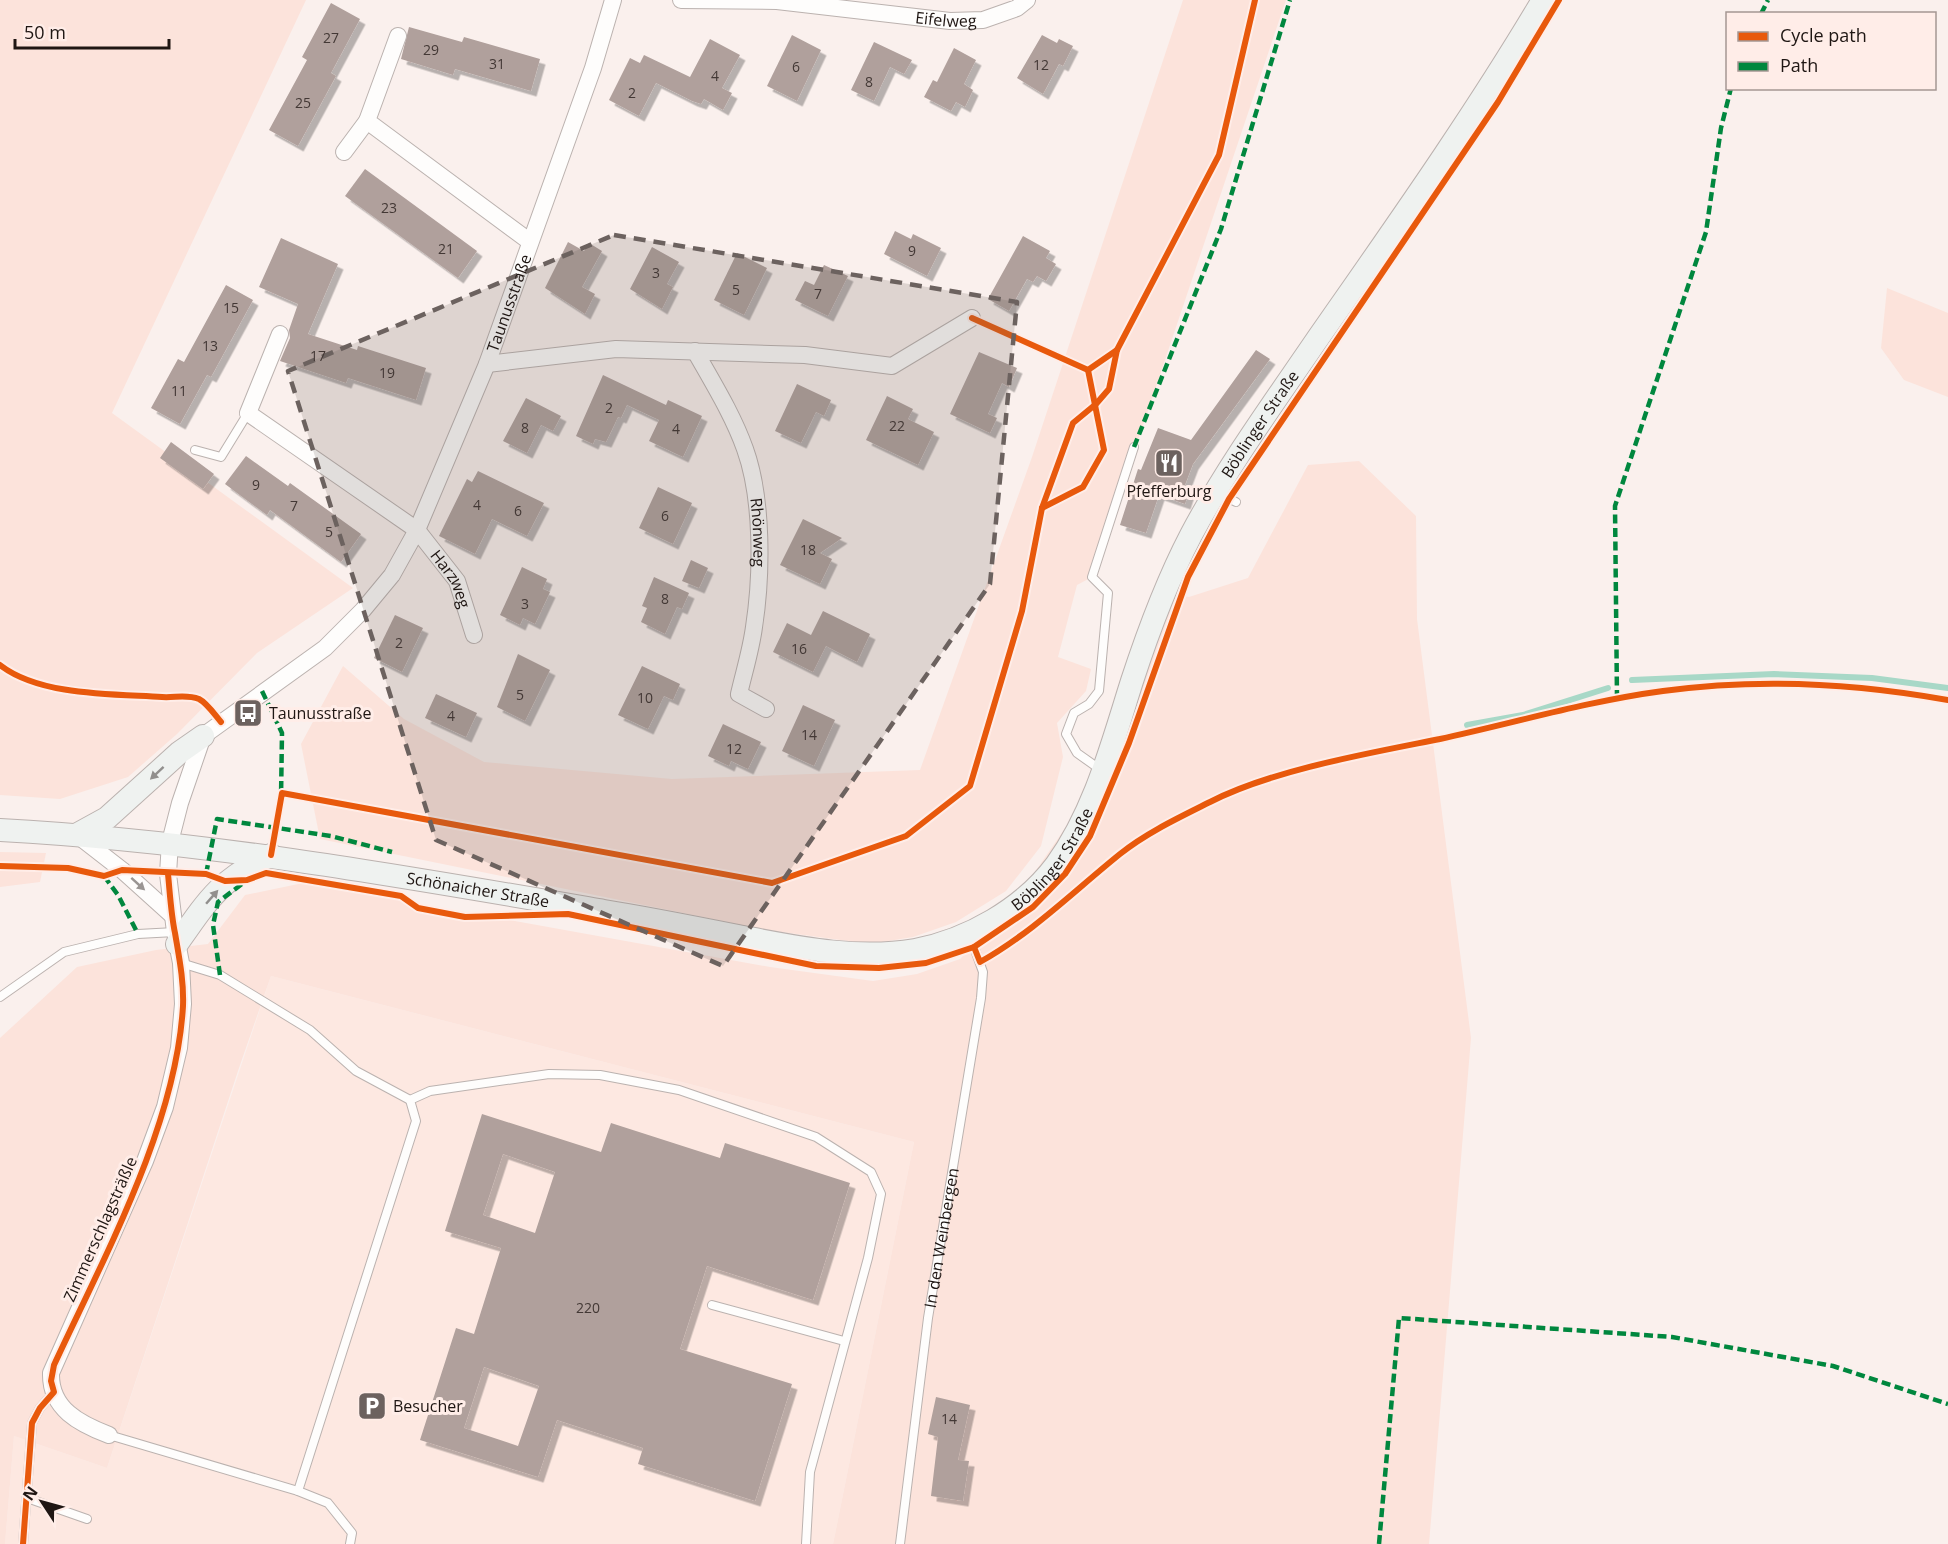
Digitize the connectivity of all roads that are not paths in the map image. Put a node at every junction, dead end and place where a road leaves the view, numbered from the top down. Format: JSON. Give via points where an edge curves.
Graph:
{"nodes":[{"id":1,"x":613,"y":0,"type":"edge"},
{"id":2,"x":681,"y":0,"type":"edge"},
{"id":3,"x":1027,"y":0,"type":"edge"},
{"id":4,"x":1543,"y":0,"type":"edge"},
{"id":5,"x":398,"y":36,"type":"dead end"},
{"id":6,"x":367,"y":122,"type":"junction"},
{"id":7,"x":344,"y":152,"type":"dead end"},
{"id":8,"x":529,"y":241,"type":"junction"},
{"id":9,"x":972,"y":318,"type":"dead end"},
{"id":10,"x":280,"y":334,"type":"dead end"},
{"id":11,"x":695,"y":351,"type":"junction"},
{"id":12,"x":487,"y":364,"type":"junction"},
{"id":13,"x":248,"y":413,"type":"junction"},
{"id":14,"x":1134,"y":447,"type":"dead end"},
{"id":15,"x":195,"y":450,"type":"dead end"},
{"id":16,"x":417,"y":531,"type":"junction"},
{"id":17,"x":474,"y":635,"type":"dead end"},
{"id":18,"x":766,"y":709,"type":"dead end"},
{"id":19,"x":203,"y":736,"type":"junction"},
{"id":20,"x":1104,"y":772,"type":"junction"},
{"id":21,"x":0,"y":830,"type":"edge"},
{"id":22,"x":76,"y":835,"type":"junction"},
{"id":23,"x":170,"y":842,"type":"junction"},
{"id":24,"x":271,"y":855,"type":"junction"},
{"id":25,"x":176,"y":939,"type":"junction"},
{"id":26,"x":964,"y":941,"type":"junction"},
{"id":27,"x":0,"y":997,"type":"edge"},
{"id":28,"x":410,"y":1100,"type":"junction"},
{"id":29,"x":712,"y":1305,"type":"dead end"},
{"id":30,"x":844,"y":1341,"type":"junction"},
{"id":31,"x":54,"y":1392,"type":"junction"},
{"id":32,"x":109,"y":1435,"type":"joint"},
{"id":33,"x":298,"y":1491,"type":"junction"},
{"id":34,"x":27,"y":1498,"type":"junction"},
{"id":35,"x":87,"y":1519,"type":"dead end"},
{"id":36,"x":23,"y":1544,"type":"edge"},
{"id":37,"x":350,"y":1544,"type":"edge"},
{"id":38,"x":806,"y":1544,"type":"edge"},
{"id":39,"x":900,"y":1544,"type":"edge"}],
"edges":[{"from":1,"to":8,"type":"street","name":"Taunusstraße"},
{"from":2,"to":3,"type":"street","name":"Eifelweg","via":[[777,1],[950,21],[982,20],[1017,8]]},
{"from":4,"to":20,"type":"main road","name":"Böblinger Straße","via":[[1471,117],[1262,420],[1226,497],[1191,536],[1164,592]]},
{"from":5,"to":6,"type":"street"},
{"from":6,"to":7,"type":"street"},
{"from":6,"to":8,"type":"street","name":"Taunusstraße"},
{"from":8,"to":12,"type":"street","name":"Taunusstraße"},
{"from":9,"to":11,"type":"street","via":[[892,366],[805,355]]},
{"from":10,"to":13,"type":"street"},
{"from":11,"to":12,"type":"street","via":[[616,349]]},
{"from":11,"to":18,"type":"street","name":"Rhönweg","via":[[746,451],[755,492],[759,558],[754,627],[739,694]]},
{"from":12,"to":16,"type":"street","name":"Taunusstraße"},
{"from":13,"to":15,"type":"lane","via":[[221,457]]},
{"from":13,"to":16,"type":"street"},
{"from":14,"to":20,"type":"lane","via":[[1092,577],[1108,593],[1099,691],[1089,704],[1074,713],[1066,734],[1077,753]]},
{"from":16,"to":17,"type":"street","name":"Harzweg","via":[[457,581]]},
{"from":16,"to":19,"type":"street","name":"Taunusstraße","via":[[392,575],[325,648]]},
{"from":19,"to":22,"type":"main road","one_way":true,"via":[[107,818]]},
{"from":19,"to":23,"type":"street"},
{"from":20,"to":26,"type":"main road","name":"Böblinger Straße","via":[[1067,848],[1043,880]]},
{"from":21,"to":22,"type":"main road","name":"Schönaicher Straße"},
{"from":22,"to":23,"type":"main road","name":"Schönaicher Straße"},
{"from":22,"to":25,"type":"street","one_way":true,"via":[[122,870]]},
{"from":23,"to":24,"type":"main road","name":"Schönaicher Straße"},
{"from":23,"to":25,"type":"street","name":"Zimmerschlagsträßle","via":[[168,874]]},
{"from":25,"to":24,"type":"main road","one_way":true,"via":[[225,881]]},
{"from":24,"to":26,"type":"main road","name":"Schönaicher Straße","via":[[654,919],[805,949],[876,954]]},
{"from":25,"to":27,"type":"lane","via":[[138,934],[64,952]]},
{"from":25,"to":28,"type":"lane","via":[[220,975],[310,1030],[356,1071]]},
{"from":25,"to":31,"type":"street","name":"Zimmerschlagsträßle","via":[[183,1004],[179,1048],[165,1107],[110,1244],[54,1365]]},
{"from":26,"to":39,"type":"lane","name":"In den Weinbergen","via":[[982,972],[981,998],[928,1318]]},
{"from":28,"to":30,"type":"lane","via":[[430,1091],[549,1074],[600,1075],[679,1090],[816,1137],[871,1172],[881,1194],[868,1258]]},
{"from":28,"to":33,"type":"lane","via":[[416,1121]]},
{"from":29,"to":30,"type":"lane"},
{"from":30,"to":38,"type":"lane","via":[[810,1472]]},
{"from":31,"to":32,"type":"street","via":[[64,1410],[76,1420]]},
{"from":31,"to":34,"type":"lane","via":[[32,1423]]},
{"from":32,"to":33,"type":"lane"},
{"from":33,"to":37,"type":"lane","via":[[328,1503],[352,1533]]},
{"from":34,"to":35,"type":"lane"},
{"from":34,"to":36,"type":"lane"}]}
